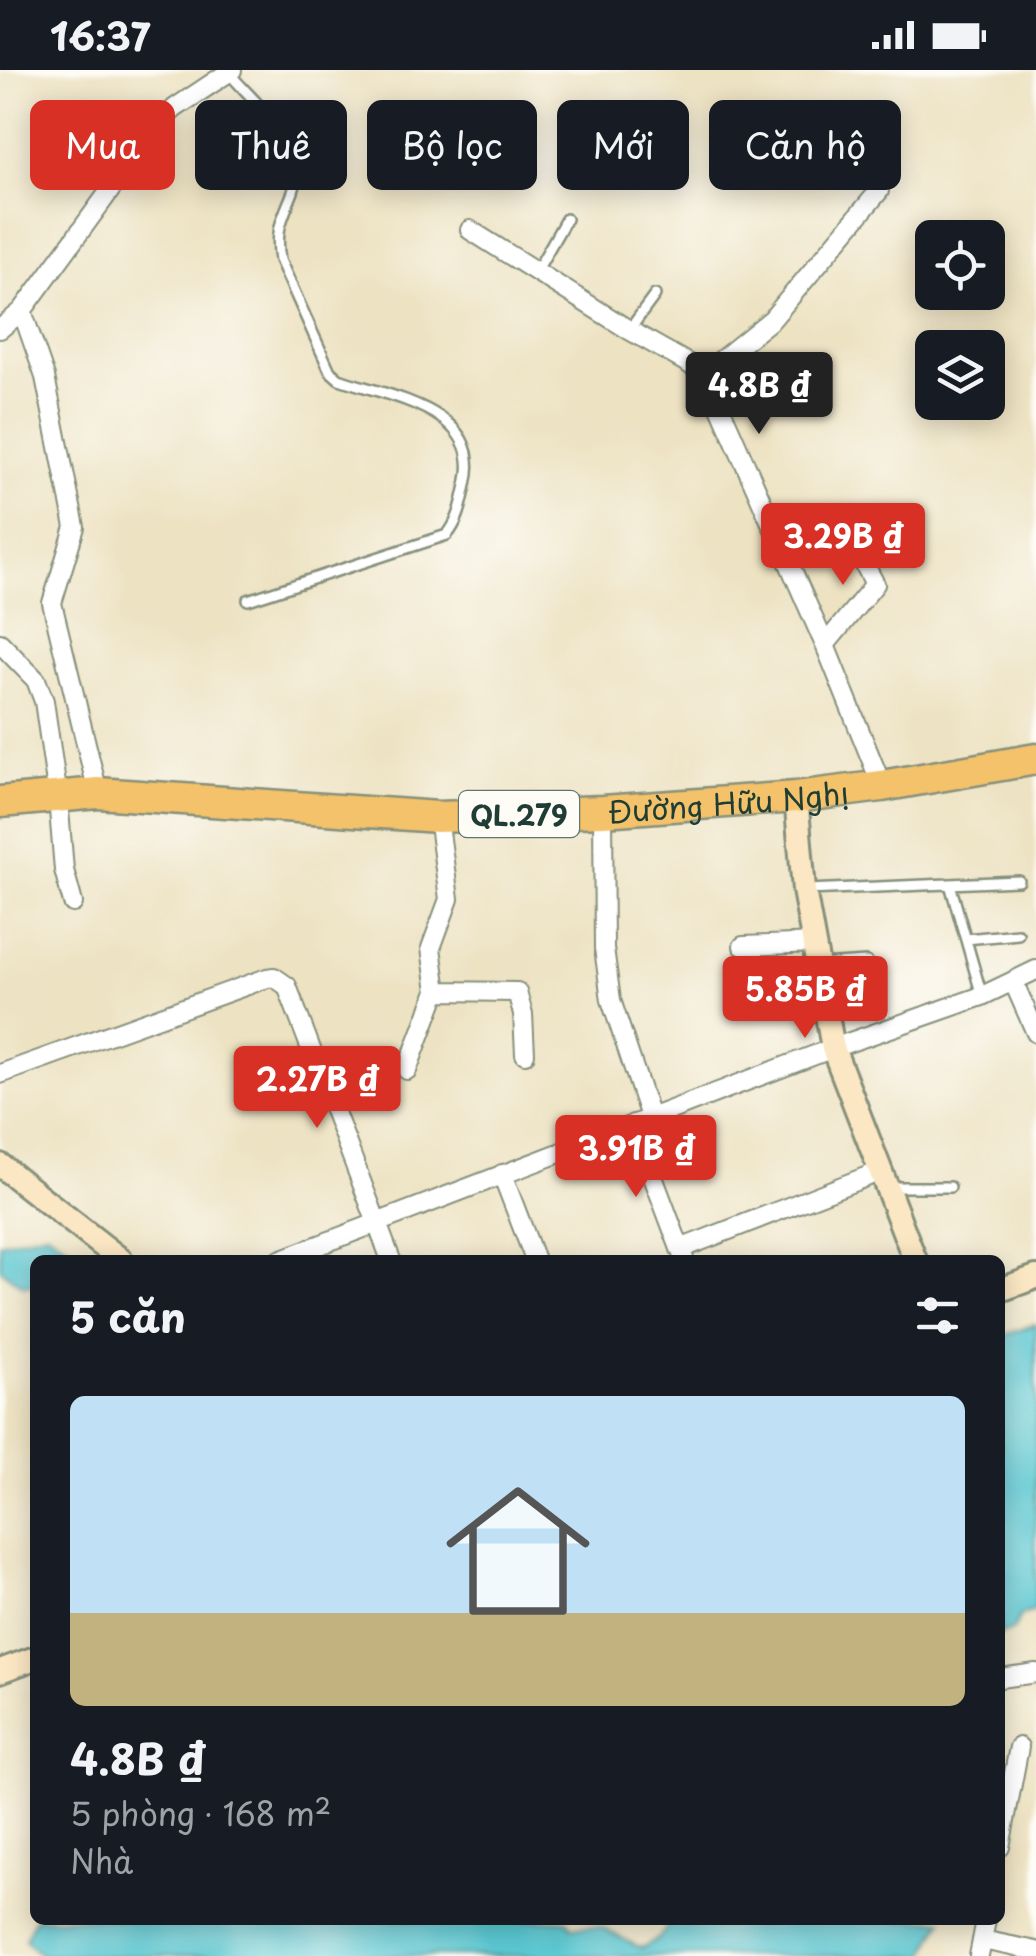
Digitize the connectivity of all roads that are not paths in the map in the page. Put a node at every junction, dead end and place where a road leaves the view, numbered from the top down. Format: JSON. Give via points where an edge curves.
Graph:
{"nodes":[{"id":1,"x":231,"y":72,"type":"edge"},
{"id":2,"x":880,"y":191,"type":"dead end"},
{"id":3,"x":566,"y":220,"type":"dead end"},
{"id":4,"x":470,"y":230,"type":"dead end"},
{"id":5,"x":536,"y":272,"type":"junction"},
{"id":6,"x":655,"y":295,"type":"dead end"},
{"id":7,"x":22,"y":311,"type":"junction"},
{"id":8,"x":0,"y":329,"type":"edge"},
{"id":9,"x":629,"y":330,"type":"junction"},
{"id":10,"x":705,"y":373,"type":"junction"},
{"id":11,"x":845,"y":528,"type":"dead end"},
{"id":12,"x":248,"y":600,"type":"dead end"},
{"id":13,"x":0,"y":643,"type":"edge"},
{"id":14,"x":826,"y":646,"type":"junction"},
{"id":15,"x":1036,"y":759,"type":"edge"},
{"id":16,"x":882,"y":786,"type":"junction"},
{"id":17,"x":98,"y":794,"type":"junction"},
{"id":18,"x":796,"y":797,"type":"junction"},
{"id":19,"x":58,"y":798,"type":"junction"},
{"id":20,"x":0,"y":802,"type":"edge"},
{"id":21,"x":603,"y":810,"type":"junction"},
{"id":22,"x":438,"y":817,"type":"junction"},
{"id":23,"x":1019,"y":881,"type":"dead end"},
{"id":24,"x":950,"y":884,"type":"junction"},
{"id":25,"x":804,"y":890,"type":"junction"},
{"id":26,"x":73,"y":904,"type":"dead end"},
{"id":27,"x":1018,"y":934,"type":"dead end"},
{"id":28,"x":966,"y":938,"type":"junction"},
{"id":29,"x":743,"y":946,"type":"dead end"},
{"id":30,"x":818,"y":954,"type":"junction"},
{"id":31,"x":868,"y":962,"type":"dead end"},
{"id":32,"x":1036,"y":970,"type":"edge"},
{"id":33,"x":1014,"y":982,"type":"junction"},
{"id":34,"x":437,"y":992,"type":"junction"},
{"id":35,"x":982,"y":996,"type":"junction"},
{"id":36,"x":1036,"y":1034,"type":"edge"},
{"id":37,"x":833,"y":1048,"type":"junction"},
{"id":38,"x":525,"y":1054,"type":"dead end"},
{"id":39,"x":407,"y":1070,"type":"dead end"},
{"id":40,"x":0,"y":1074,"type":"edge"},
{"id":41,"x":642,"y":1121,"type":"junction"},
{"id":42,"x":0,"y":1165,"type":"edge"},
{"id":43,"x":502,"y":1174,"type":"junction"},
{"id":44,"x":885,"y":1179,"type":"junction"},
{"id":45,"x":950,"y":1187,"type":"dead end"},
{"id":46,"x":377,"y":1222,"type":"junction"},
{"id":47,"x":682,"y":1254,"type":"edge"},
{"id":48,"x":115,"y":1255,"type":"edge"},
{"id":49,"x":293,"y":1255,"type":"edge"},
{"id":50,"x":390,"y":1255,"type":"edge"},
{"id":51,"x":533,"y":1255,"type":"edge"},
{"id":52,"x":913,"y":1255,"type":"edge"},
{"id":53,"x":1036,"y":1278,"type":"edge"},
{"id":54,"x":1005,"y":1288,"type":"edge"},
{"id":55,"x":30,"y":1660,"type":"edge"},
{"id":56,"x":0,"y":1671,"type":"edge"},
{"id":57,"x":1036,"y":1674,"type":"edge"},
{"id":58,"x":1005,"y":1677,"type":"edge"},
{"id":59,"x":1019,"y":1748,"type":"dead end"},
{"id":60,"x":1005,"y":1821,"type":"edge"},
{"id":61,"x":981,"y":1948,"type":"edge"},
{"id":62,"x":1036,"y":1950,"type":"edge"}],
"edges":[{"from":1,"to":7,"type":"street","via":[[160,122]]},
{"from":1,"to":12,"type":"lane","via":[[296,160],[277,242],[330,372],[452,424],[469,474],[456,524],[436,542]]},
{"from":2,"to":10,"type":"street","via":[[772,319]]},
{"from":3,"to":5,"type":"lane"},
{"from":4,"to":5,"type":"street"},
{"from":5,"to":9,"type":"street"},
{"from":6,"to":9,"type":"lane"},
{"from":7,"to":8,"type":"street"},
{"from":7,"to":17,"type":"street","via":[[45,377],[75,527],[52,603]]},
{"from":9,"to":10,"type":"street"},
{"from":10,"to":14,"type":"street"},
{"from":11,"to":14,"type":"street","via":[[875,584]]},
{"from":13,"to":19,"type":"street","via":[[36,680],[44,700]]},
{"from":14,"to":16,"type":"street"},
{"from":15,"to":16,"type":"highway","name":"Đường Hữu Nghị","number":"QL.279"},
{"from":16,"to":18,"type":"highway","name":"Đường Hữu Nghị","number":"QL.279"},
{"from":17,"to":19,"type":"highway","name":"Đường Hữu Nghị","number":"QL.279"},
{"from":17,"to":22,"type":"highway","name":"Đường Hữu Nghị","number":"QL.279"},
{"from":18,"to":21,"type":"highway","name":"Đường Hữu Nghị","number":"QL.279"},
{"from":18,"to":25,"type":"street"},
{"from":19,"to":20,"type":"highway","name":"Đường Hữu Nghị","number":"QL.279"},
{"from":19,"to":26,"type":"street"},
{"from":21,"to":22,"type":"highway","name":"Đường Hữu Nghị","number":"QL.279"},
{"from":21,"to":41,"type":"street","via":[[604,948]]},
{"from":22,"to":34,"type":"street","via":[[449,889],[431,948]]},
{"from":23,"to":24,"type":"lane"},
{"from":24,"to":25,"type":"lane"},
{"from":24,"to":28,"type":"lane"},
{"from":25,"to":30,"type":"street"},
{"from":27,"to":28,"type":"lane"},
{"from":28,"to":35,"type":"lane"},
{"from":29,"to":30,"type":"street"},
{"from":30,"to":31,"type":"lane"},
{"from":30,"to":37,"type":"street"},
{"from":32,"to":33,"type":"street"},
{"from":33,"to":35,"type":"street"},
{"from":33,"to":36,"type":"street"},
{"from":34,"to":38,"type":"street","via":[[517,992]]},
{"from":34,"to":39,"type":"street"},
{"from":35,"to":37,"type":"street"},
{"from":37,"to":41,"type":"street"},
{"from":37,"to":44,"type":"street"},
{"from":40,"to":46,"type":"street","via":[[274,977],[287,986]]},
{"from":41,"to":43,"type":"street"},
{"from":41,"to":47,"type":"street"},
{"from":42,"to":48,"type":"street"},
{"from":43,"to":46,"type":"street"},
{"from":43,"to":51,"type":"street"},
{"from":44,"to":45,"type":"lane"},
{"from":44,"to":47,"type":"street"},
{"from":44,"to":52,"type":"street"},
{"from":46,"to":49,"type":"street"},
{"from":46,"to":50,"type":"street"},
{"from":53,"to":54,"type":"street"},
{"from":55,"to":56,"type":"street"},
{"from":57,"to":58,"type":"street"},
{"from":59,"to":60,"type":"street"},
{"from":61,"to":62,"type":"street"}]}
